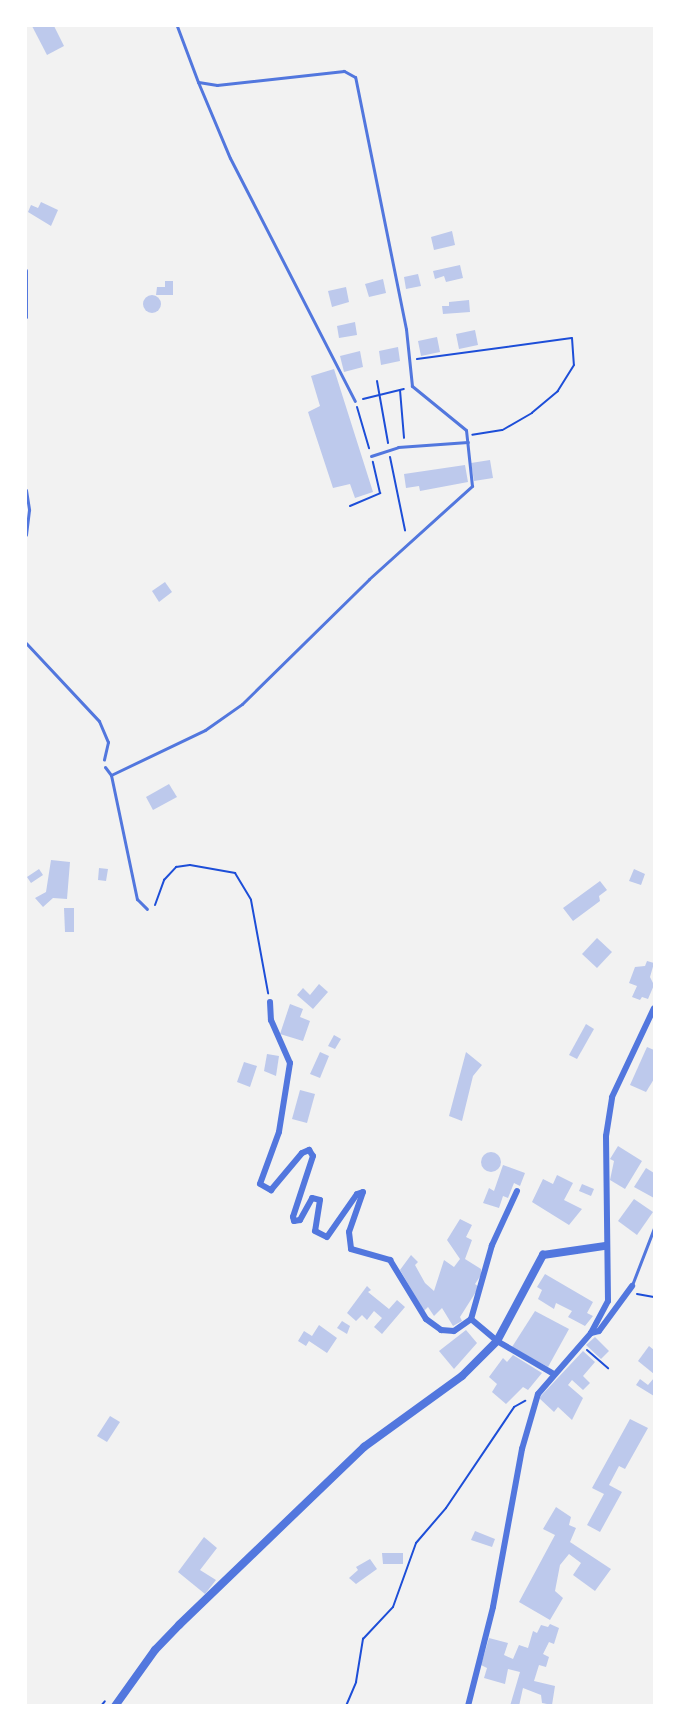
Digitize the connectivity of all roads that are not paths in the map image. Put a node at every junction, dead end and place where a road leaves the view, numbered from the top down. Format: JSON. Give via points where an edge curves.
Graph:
{"nodes":[{"id":1,"x":177,"y":26,"type":"edge"},
{"id":2,"x":198,"y":82,"type":"junction"},
{"id":3,"x":26,"y":270,"type":"edge"},
{"id":4,"x":26,"y":317,"type":"edge"},
{"id":5,"x":355,"y":401,"type":"dead end"},
{"id":6,"x":468,"y":442,"type":"junction"},
{"id":7,"x":371,"y":456,"type":"dead end"},
{"id":8,"x":26,"y":490,"type":"edge"},
{"id":9,"x":26,"y":535,"type":"edge"},
{"id":10,"x":26,"y":643,"type":"edge"},
{"id":11,"x":104,"y":760,"type":"dead end"},
{"id":12,"x":105,"y":767,"type":"dead end"},
{"id":13,"x":111,"y":775,"type":"junction"},
{"id":14,"x":147,"y":909,"type":"road end"},
{"id":15,"x":270,"y":1002,"type":"road end"},
{"id":16,"x":654,"y":1008,"type":"edge"},
{"id":17,"x":517,"y":1191,"type":"dead end"},
{"id":18,"x":654,"y":1228,"type":"edge"},
{"id":19,"x":605,"y":1246,"type":"junction"},
{"id":20,"x":630,"y":1290,"type":"joint"},
{"id":21,"x":471,"y":1319,"type":"junction"},
{"id":22,"x":591,"y":1333,"type":"junction"},
{"id":23,"x":496,"y":1341,"type":"junction"},
{"id":24,"x":552,"y":1373,"type":"junction"},
{"id":25,"x":115,"y":1706,"type":"edge"},
{"id":26,"x":468,"y":1706,"type":"edge"}],
"edges":[{"from":1,"to":2,"type":"lane"},
{"from":2,"to":5,"type":"lane","via":[[230,158]]},
{"from":2,"to":6,"type":"lane","via":[[216,85],[344,71],[356,77],[412,387],[466,430]]},
{"from":3,"to":4,"type":"lane"},
{"from":6,"to":7,"type":"lane","via":[[405,447]]},
{"from":6,"to":13,"type":"lane","via":[[472,486],[369,579],[242,704],[205,730]]},
{"from":8,"to":9,"type":"lane"},
{"from":10,"to":11,"type":"lane","via":[[99,721],[108,742]]},
{"from":12,"to":13,"type":"lane"},
{"from":13,"to":14,"type":"lane","via":[[136,899]]},
{"from":15,"to":21,"type":"street","via":[[271,1020],[290,1063],[279,1132],[260,1184],[272,1190],[302,1153],[309,1150],[313,1156],[292,1216],[294,1221],[300,1220],[312,1198],[320,1200],[315,1231],[327,1237],[362,1191],[365,1195],[349,1232],[351,1249],[390,1260],[426,1319],[441,1330],[454,1331]]},
{"from":16,"to":19,"type":"street","via":[[612,1097],[606,1136]]},
{"from":17,"to":21,"type":"street","via":[[492,1245]]},
{"from":18,"to":20,"type":"lane"},
{"from":19,"to":22,"type":"street","via":[[608,1301]]},
{"from":19,"to":23,"type":"street","via":[[543,1255]]},
{"from":20,"to":22,"type":"street","via":[[599,1331]]},
{"from":21,"to":23,"type":"street"},
{"from":22,"to":24,"type":"street"},
{"from":23,"to":24,"type":"street"},
{"from":23,"to":25,"type":"street","via":[[462,1376],[364,1447],[179,1625],[155,1650]]},
{"from":24,"to":26,"type":"street","via":[[538,1394],[522,1449],[493,1607]]}]}
